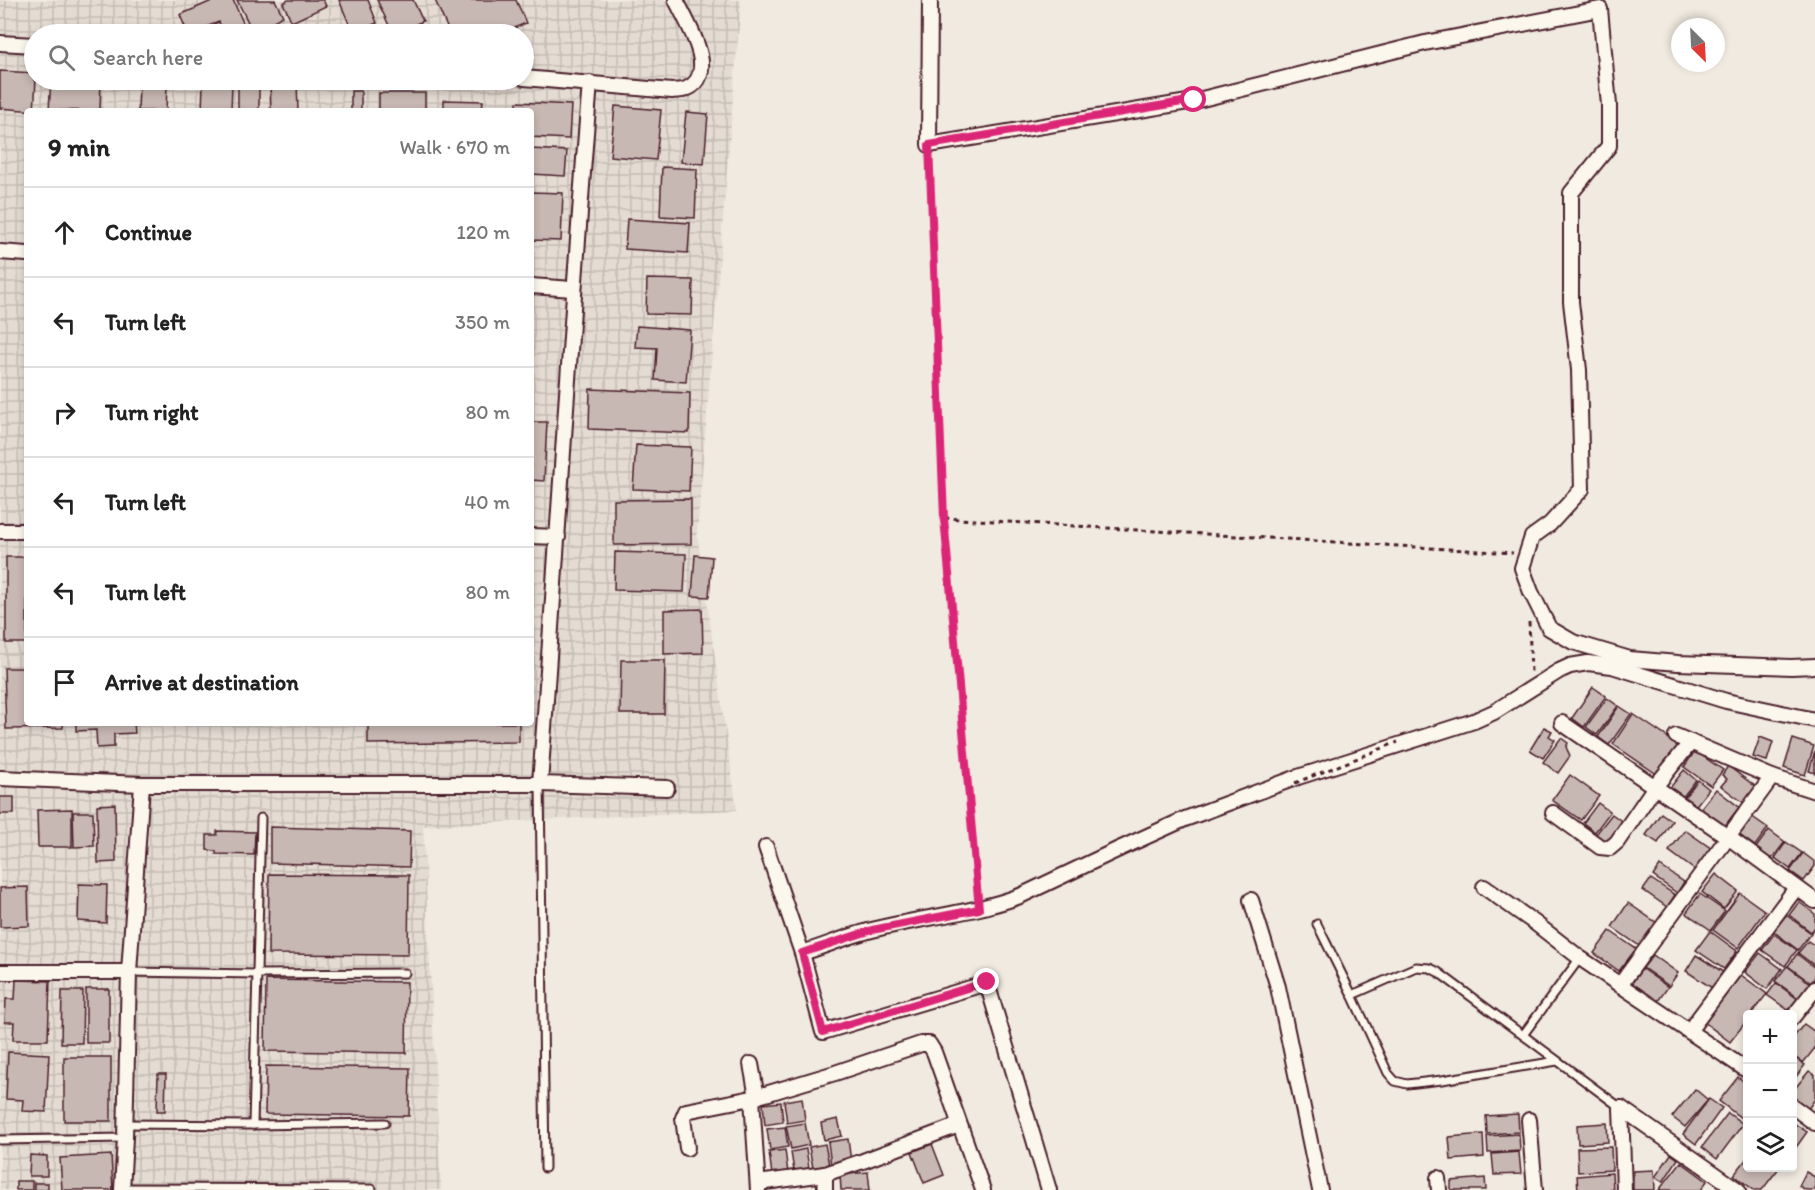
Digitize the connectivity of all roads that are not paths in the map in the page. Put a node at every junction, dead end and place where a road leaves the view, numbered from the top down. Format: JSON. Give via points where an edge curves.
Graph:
{"nodes":[{"id":1,"x":676,"y":0,"type":"edge"},
{"id":2,"x":930,"y":0,"type":"edge"},
{"id":3,"x":0,"y":43,"type":"edge"},
{"id":4,"x":24,"y":44,"type":"edge"},
{"id":5,"x":534,"y":79,"type":"edge"},
{"id":6,"x":590,"y":83,"type":"junction"},
{"id":7,"x":0,"y":252,"type":"edge"},
{"id":8,"x":24,"y":254,"type":"edge"},
{"id":9,"x":534,"y":286,"type":"edge"},
{"id":10,"x":573,"y":289,"type":"junction"},
{"id":11,"x":0,"y":531,"type":"edge"},
{"id":12,"x":24,"y":531,"type":"edge"},
{"id":13,"x":534,"y":536,"type":"edge"},
{"id":14,"x":558,"y":537,"type":"junction"},
{"id":15,"x":1815,"y":666,"type":"edge"},
{"id":16,"x":1815,"y":720,"type":"edge"},
{"id":17,"x":1562,"y":723,"type":"dead end"},
{"id":18,"x":1676,"y":736,"type":"dead end"},
{"id":19,"x":1691,"y":742,"type":"junction"},
{"id":20,"x":1772,"y":777,"type":"junction"},
{"id":21,"x":0,"y":778,"type":"edge"},
{"id":22,"x":142,"y":784,"type":"junction"},
{"id":23,"x":540,"y":784,"type":"junction"},
{"id":24,"x":667,"y":788,"type":"dead end"},
{"id":25,"x":1654,"y":788,"type":"junction"},
{"id":26,"x":1815,"y":791,"type":"edge"},
{"id":27,"x":1553,"y":813,"type":"dead end"},
{"id":28,"x":261,"y":818,"type":"dead end"},
{"id":29,"x":1728,"y":837,"type":"junction"},
{"id":30,"x":766,"y":847,"type":"dead end"},
{"id":31,"x":1484,"y":887,"type":"dead end"},
{"id":32,"x":1796,"y":888,"type":"junction"},
{"id":33,"x":1251,"y":900,"type":"dead end"},
{"id":34,"x":1815,"y":901,"type":"edge"},
{"id":35,"x":1317,"y":924,"type":"dead end"},
{"id":36,"x":802,"y":953,"type":"junction"},
{"id":37,"x":1580,"y":958,"type":"junction"},
{"id":38,"x":0,"y":972,"type":"edge"},
{"id":39,"x":129,"y":972,"type":"junction"},
{"id":40,"x":405,"y":973,"type":"dead end"},
{"id":41,"x":256,"y":974,"type":"junction"},
{"id":42,"x":1620,"y":985,"type":"junction"},
{"id":43,"x":1815,"y":990,"type":"edge"},
{"id":44,"x":1352,"y":995,"type":"junction"},
{"id":45,"x":1797,"y":1012,"type":"edge"},
{"id":46,"x":1689,"y":1030,"type":"junction"},
{"id":47,"x":1523,"y":1035,"type":"junction"},
{"id":48,"x":1557,"y":1061,"type":"junction"},
{"id":49,"x":751,"y":1064,"type":"dead end"},
{"id":50,"x":1743,"y":1068,"type":"edge"},
{"id":51,"x":755,"y":1098,"type":"junction"},
{"id":52,"x":1621,"y":1108,"type":"junction"},
{"id":53,"x":1797,"y":1110,"type":"edge"},
{"id":54,"x":1529,"y":1120,"type":"dead end"},
{"id":55,"x":385,"y":1123,"type":"dead end"},
{"id":56,"x":1815,"y":1123,"type":"edge"},
{"id":57,"x":253,"y":1125,"type":"junction"},
{"id":58,"x":959,"y":1125,"type":"junction"},
{"id":59,"x":125,"y":1131,"type":"junction"},
{"id":60,"x":0,"y":1140,"type":"edge"},
{"id":61,"x":687,"y":1148,"type":"dead end"},
{"id":62,"x":545,"y":1168,"type":"dead end"},
{"id":63,"x":825,"y":1174,"type":"junction"},
{"id":64,"x":758,"y":1187,"type":"edge"},
{"id":65,"x":122,"y":1189,"type":"edge"},
{"id":66,"x":372,"y":1189,"type":"edge"},
{"id":67,"x":825,"y":1190,"type":"edge"},
{"id":68,"x":983,"y":1190,"type":"edge"},
{"id":69,"x":1049,"y":1190,"type":"edge"},
{"id":70,"x":1320,"y":1190,"type":"edge"},
{"id":71,"x":1535,"y":1190,"type":"edge"},
{"id":72,"x":1624,"y":1190,"type":"edge"},
{"id":73,"x":1738,"y":1190,"type":"edge"}],
"edges":[{"from":1,"to":6,"type":"street","via":[[702,55],[702,71],[695,83],[672,91]]},
{"from":2,"to":15,"type":"street","via":[[929,145],[1194,100],[1425,43],[1600,9],[1609,146],[1571,193],[1571,302],[1579,370],[1582,489],[1551,524],[1532,537],[1522,568],[1550,628],[1573,642],[1630,658],[1678,663]]},
{"from":3,"to":4,"type":"street"},
{"from":5,"to":6,"type":"street"},
{"from":6,"to":10,"type":"street"},
{"from":7,"to":8,"type":"street"},
{"from":9,"to":10,"type":"street"},
{"from":10,"to":14,"type":"street"},
{"from":11,"to":12,"type":"street"},
{"from":13,"to":14,"type":"street"},
{"from":14,"to":23,"type":"street"},
{"from":16,"to":36,"type":"street","bridge":true,"via":[[1726,701],[1612,666],[1570,666],[1474,721],[1298,777],[1185,819],[999,904],[872,930]]},
{"from":17,"to":25,"type":"street"},
{"from":18,"to":19,"type":"street"},
{"from":19,"to":20,"type":"street"},
{"from":19,"to":25,"type":"street"},
{"from":20,"to":26,"type":"street"},
{"from":20,"to":29,"type":"street"},
{"from":21,"to":22,"type":"street"},
{"from":22,"to":23,"type":"street"},
{"from":22,"to":39,"type":"street"},
{"from":23,"to":24,"type":"street"},
{"from":23,"to":62,"type":"lane"},
{"from":25,"to":27,"type":"street","via":[[1610,848],[1600,847]]},
{"from":25,"to":29,"type":"street"},
{"from":28,"to":41,"type":"lane"},
{"from":29,"to":32,"type":"street"},
{"from":29,"to":42,"type":"street"},
{"from":30,"to":36,"type":"street"},
{"from":31,"to":37,"type":"street"},
{"from":32,"to":34,"type":"street"},
{"from":32,"to":46,"type":"street"},
{"from":33,"to":70,"type":"street","via":[[1278,987]]},
{"from":35,"to":44,"type":"lane"},
{"from":36,"to":69,"type":"street","via":[[823,1032],[987,982]]},
{"from":37,"to":42,"type":"street"},
{"from":37,"to":47,"type":"lane"},
{"from":38,"to":39,"type":"street"},
{"from":39,"to":41,"type":"lane"},
{"from":39,"to":59,"type":"street"},
{"from":40,"to":41,"type":"lane"},
{"from":41,"to":57,"type":"lane"},
{"from":42,"to":46,"type":"street"},
{"from":43,"to":45,"type":"street"},
{"from":44,"to":47,"type":"lane","via":[[1416,967],[1430,968]]},
{"from":44,"to":48,"type":"lane","via":[[1395,1082],[1442,1080]]},
{"from":46,"to":50,"type":"street"},
{"from":47,"to":48,"type":"lane"},
{"from":48,"to":52,"type":"lane"},
{"from":49,"to":51,"type":"street"},
{"from":51,"to":58,"type":"street","via":[[929,1044]]},
{"from":51,"to":61,"type":"street","via":[[686,1111],[683,1118]]},
{"from":51,"to":64,"type":"street"},
{"from":52,"to":72,"type":"street"},
{"from":52,"to":73,"type":"street"},
{"from":53,"to":56,"type":"street"},
{"from":54,"to":71,"type":"street"},
{"from":55,"to":57,"type":"lane"},
{"from":57,"to":59,"type":"lane"},
{"from":58,"to":63,"type":"street"},
{"from":58,"to":68,"type":"street"},
{"from":59,"to":60,"type":"lane"},
{"from":59,"to":65,"type":"street"},
{"from":63,"to":64,"type":"street"},
{"from":63,"to":67,"type":"street"},
{"from":65,"to":66,"type":"lane"}]}
